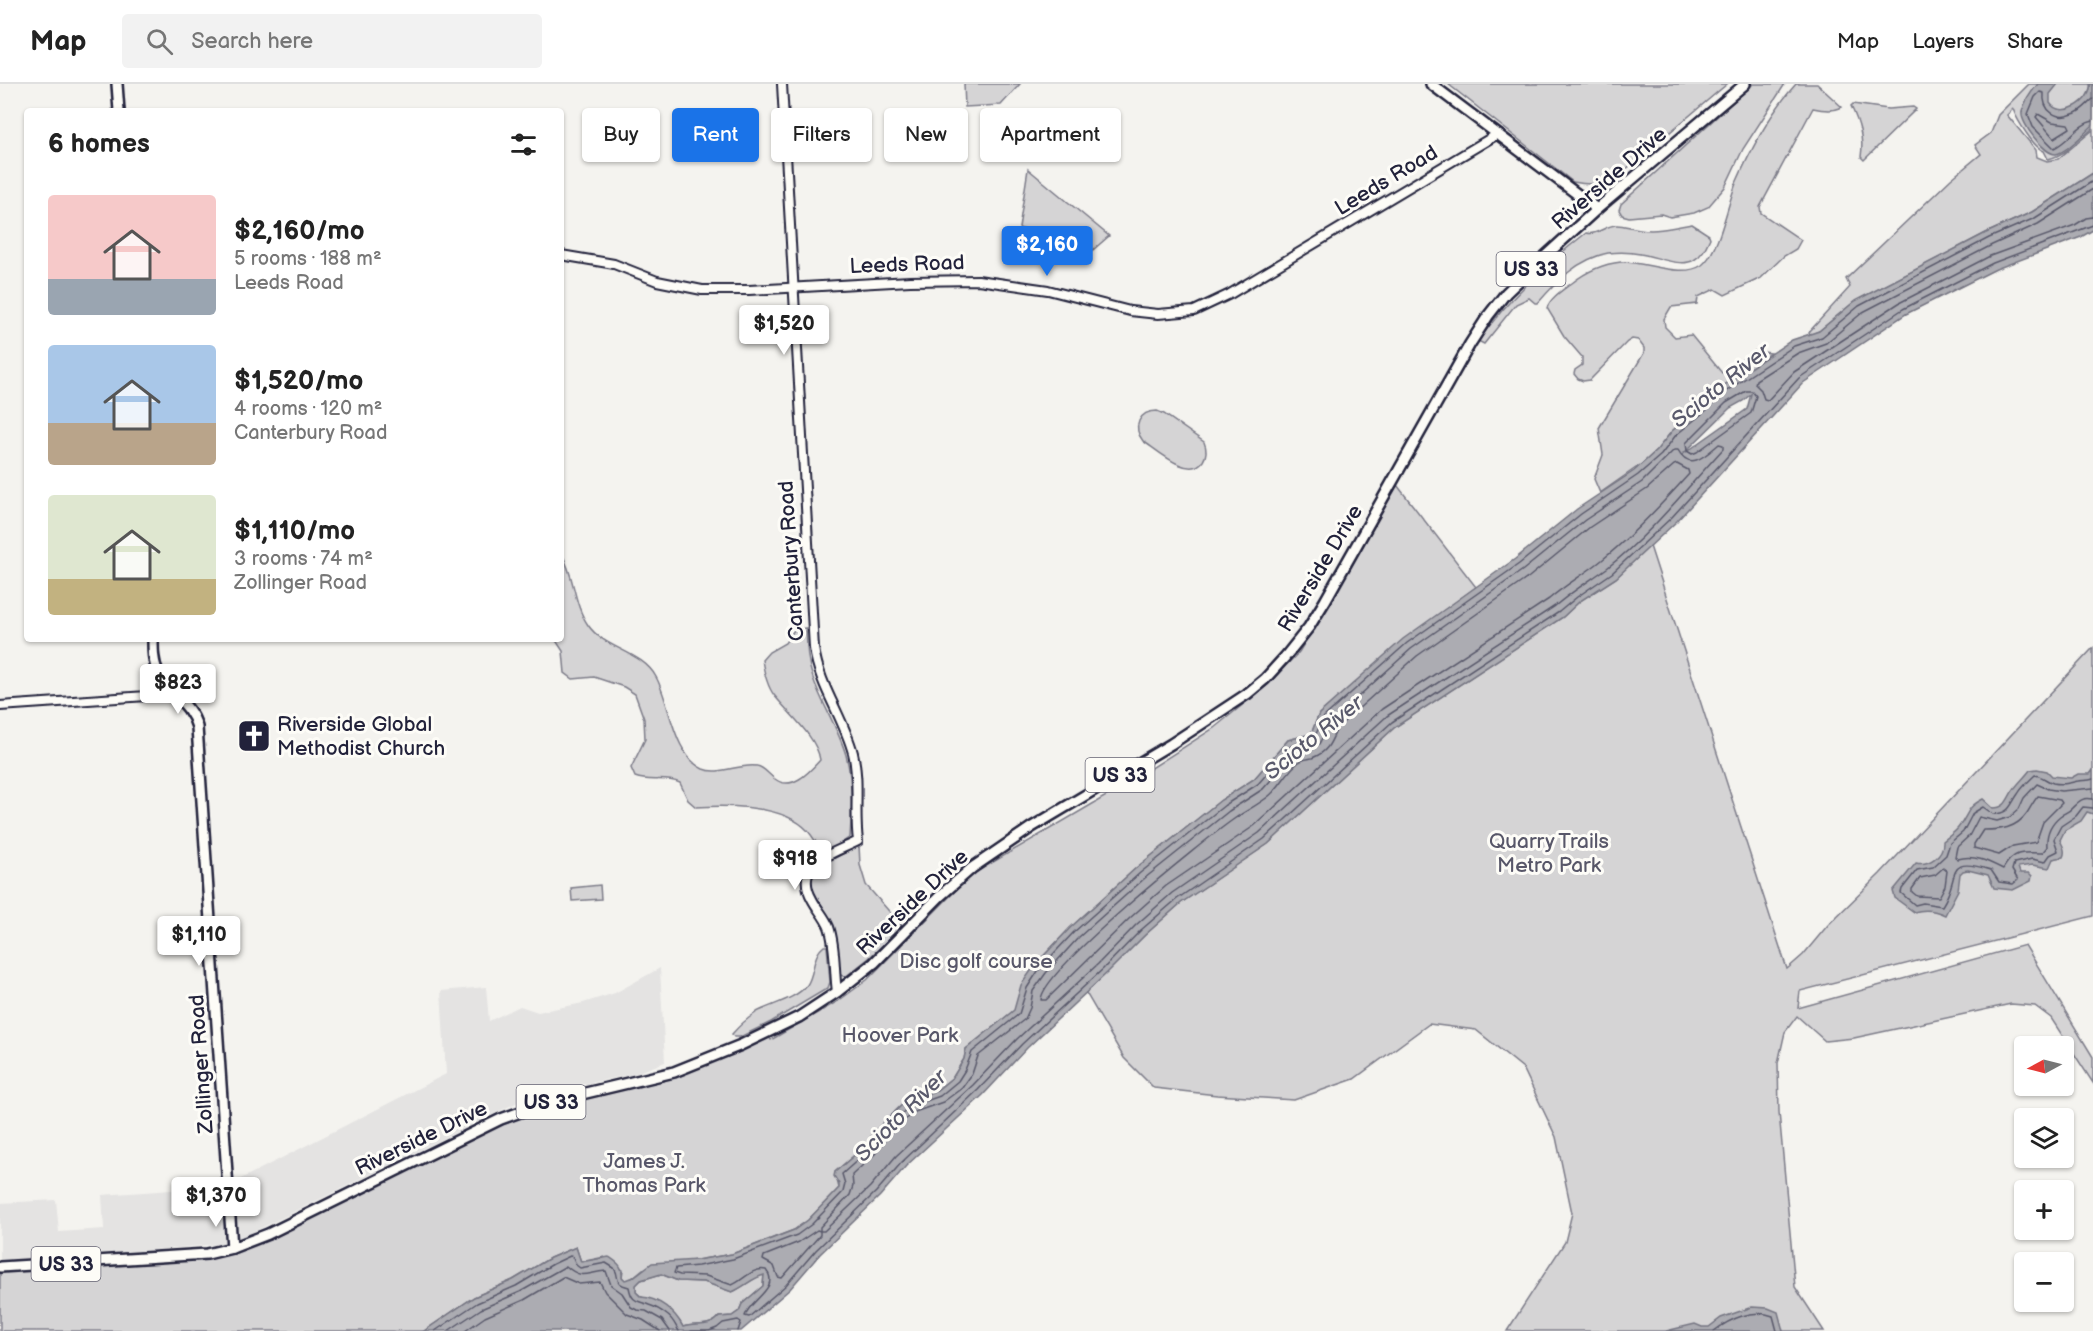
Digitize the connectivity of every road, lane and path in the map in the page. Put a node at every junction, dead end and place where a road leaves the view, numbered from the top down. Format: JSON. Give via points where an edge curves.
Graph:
{"nodes":[{"id":1,"x":117,"y":84,"type":"edge"},
{"id":2,"x":782,"y":84,"type":"edge"},
{"id":3,"x":1431,"y":84,"type":"edge"},
{"id":4,"x":1745,"y":84,"type":"edge"},
{"id":5,"x":119,"y":108,"type":"edge"},
{"id":6,"x":1496,"y":135,"type":"junction"},
{"id":7,"x":1597,"y":210,"type":"junction"},
{"id":8,"x":564,"y":256,"type":"edge"},
{"id":9,"x":793,"y":287,"type":"junction"},
{"id":10,"x":153,"y":642,"type":"edge"},
{"id":11,"x":176,"y":694,"type":"junction"},
{"id":12,"x":0,"y":706,"type":"edge"},
{"id":13,"x":837,"y":992,"type":"junction"},
{"id":14,"x":232,"y":1248,"type":"junction"},
{"id":15,"x":0,"y":1267,"type":"edge"}],
"edges":[{"from":1,"to":5,"type":"main road"},
{"from":2,"to":9,"type":"street","name":"Canterbury Road"},
{"from":3,"to":6,"type":"main road"},
{"from":4,"to":7,"type":"main road","name":"Riverside Drive","number":"US 33"},
{"from":6,"to":7,"type":"main road"},
{"from":6,"to":9,"type":"street","name":"Leeds Road","via":[[1230,294],[1194,311],[1130,311],[1059,292],[978,280]]},
{"from":7,"to":13,"type":"main road","name":"Riverside Drive","number":"US 33","via":[[1522,278],[1488,316],[1325,601],[1309,627],[1265,679],[1223,711],[972,868],[874,963]]},
{"from":8,"to":9,"type":"street","name":"Leeds Road","via":[[614,264],[683,288],[721,291]]},
{"from":9,"to":13,"type":"street","name":"Canterbury Road","via":[[814,648],[822,682],[844,727],[856,768],[858,840],[817,862],[806,878],[810,897],[830,930]]},
{"from":10,"to":11,"type":"main road","name":"Zollinger Road","via":[[158,670]]},
{"from":11,"to":12,"type":"street"},
{"from":11,"to":14,"type":"main road","name":"Zollinger Road","via":[[192,711],[198,735]]},
{"from":13,"to":14,"type":"main road","name":"Riverside Drive","number":"US 33","via":[[799,1017],[683,1068],[548,1102],[484,1126],[268,1234]]},
{"from":14,"to":15,"type":"main road","name":"Riverside Drive","number":"US 33","via":[[198,1254]]}]}
